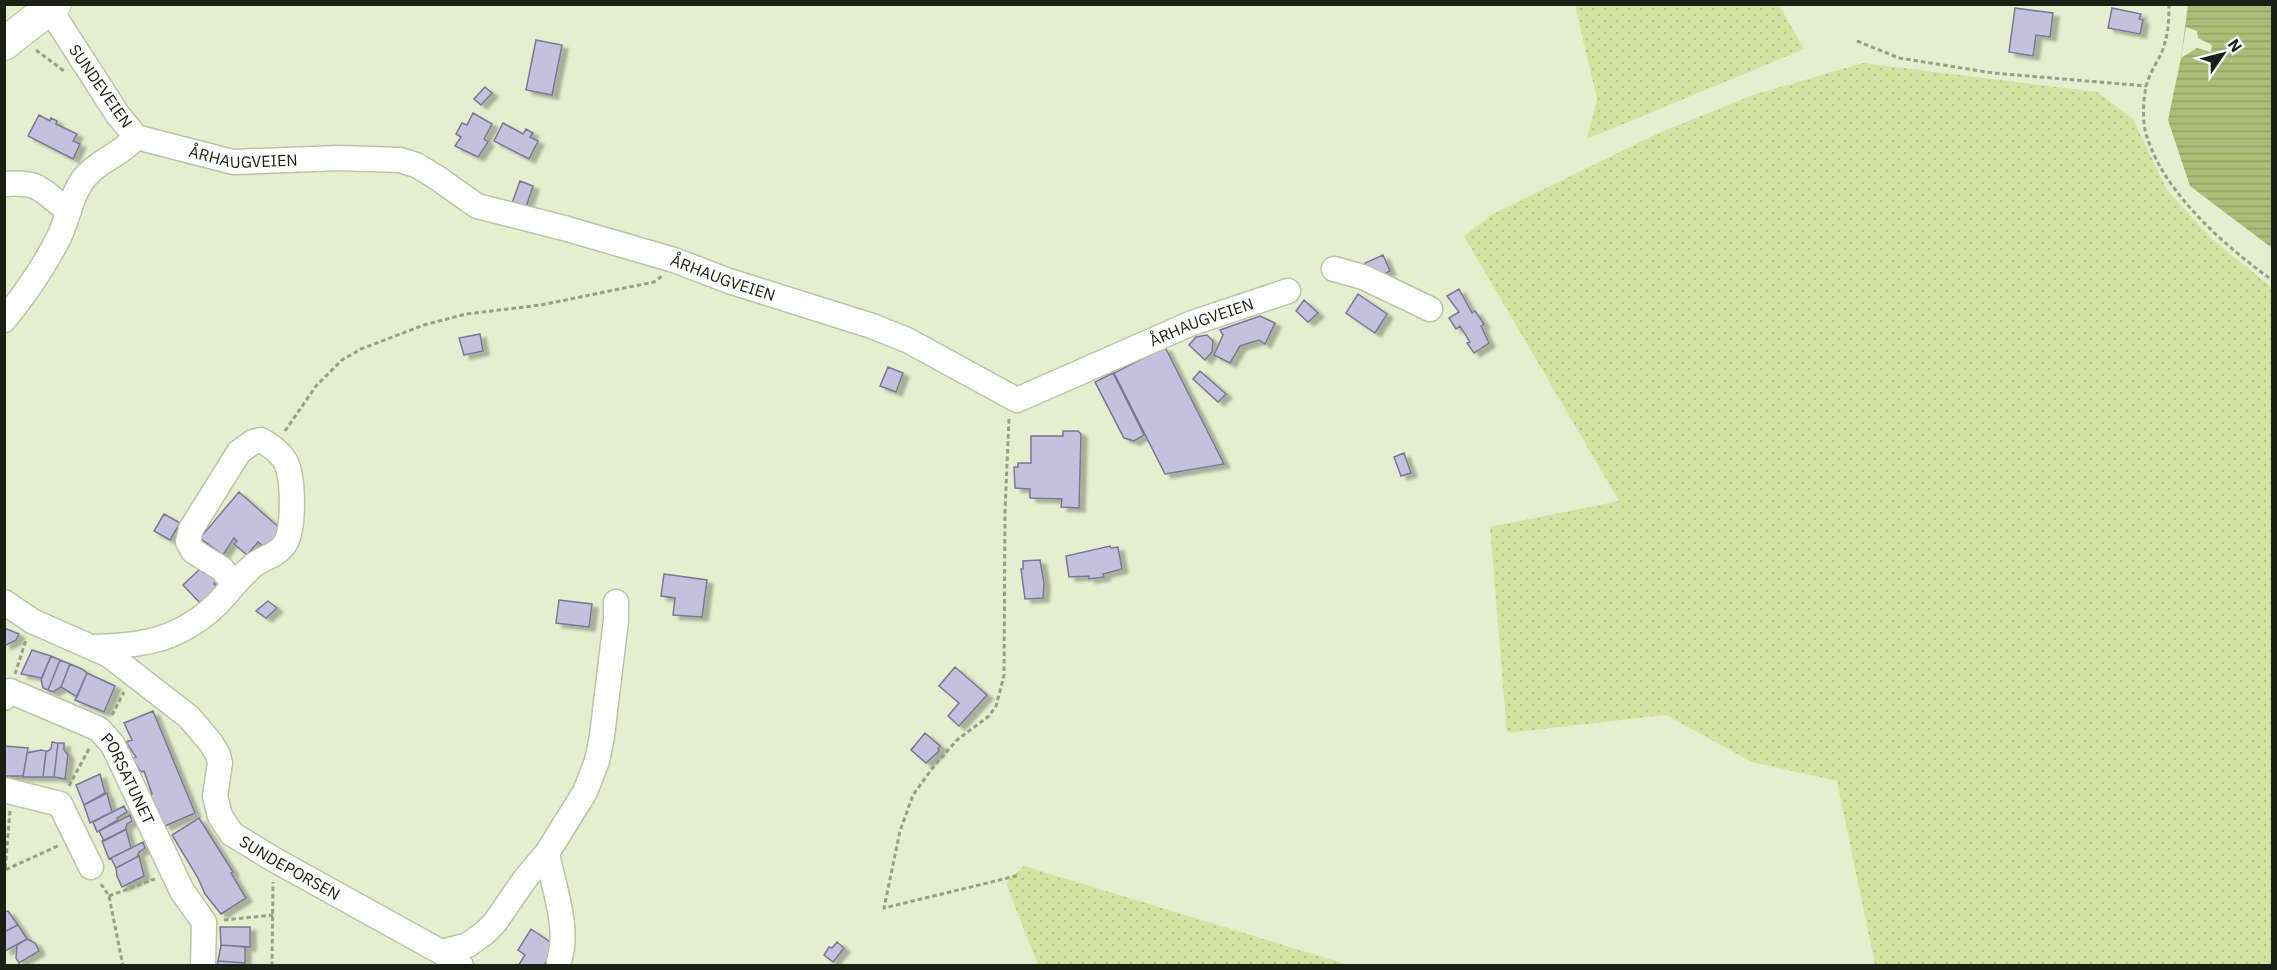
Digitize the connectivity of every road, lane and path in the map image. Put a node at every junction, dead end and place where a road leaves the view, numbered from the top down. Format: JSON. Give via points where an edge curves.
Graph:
{"nodes":[{"id":1,"x":2169,"y":4,"type":"edge"},
{"id":2,"x":52,"y":6,"type":"edge"},
{"id":3,"x":1857,"y":41,"type":"dead end"},
{"id":4,"x":4,"y":44,"type":"edge"},
{"id":5,"x":2146,"y":86,"type":"junction"},
{"id":6,"x":136,"y":137,"type":"junction"},
{"id":7,"x":5,"y":184,"type":"edge"},
{"id":8,"x":69,"y":211,"type":"junction"},
{"id":9,"x":674,"y":260,"type":"junction"},
{"id":10,"x":1334,"y":268,"type":"dead end"},
{"id":11,"x":2272,"y":280,"type":"edge"},
{"id":12,"x":1288,"y":291,"type":"dead end"},
{"id":13,"x":1430,"y":309,"type":"dead end"},
{"id":14,"x":4,"y":320,"type":"edge"},
{"id":15,"x":1017,"y":400,"type":"junction"},
{"id":16,"x":274,"y":447,"type":"junction"},
{"id":17,"x":234,"y":584,"type":"junction"},
{"id":18,"x":4,"y":602,"type":"edge"},
{"id":19,"x":616,"y":602,"type":"dead end"},
{"id":20,"x":32,"y":621,"type":"junction"},
{"id":21,"x":95,"y":647,"type":"junction"},
{"id":22,"x":7,"y":695,"type":"edge"},
{"id":23,"x":8,"y":790,"type":"edge"},
{"id":24,"x":75,"y":838,"type":"junction"},
{"id":25,"x":547,"y":853,"type":"junction"},
{"id":26,"x":273,"y":859,"type":"junction"},
{"id":27,"x":91,"y":867,"type":"joint"},
{"id":28,"x":173,"y":873,"type":"junction"},
{"id":29,"x":1020,"y":875,"type":"dead end"},
{"id":30,"x":109,"y":896,"type":"junction"},
{"id":31,"x":273,"y":915,"type":"junction"},
{"id":32,"x":204,"y":922,"type":"junction"},
{"id":33,"x":441,"y":952,"type":"junction"},
{"id":34,"x":559,"y":961,"type":"dead end"},
{"id":35,"x":123,"y":966,"type":"edge"},
{"id":36,"x":203,"y":966,"type":"edge"},
{"id":37,"x":273,"y":966,"type":"edge"},
{"id":38,"x":461,"y":966,"type":"edge"}],
"edges":[{"from":1,"to":5,"type":"path","via":[[2167,38]]},
{"from":2,"to":4,"type":"main road"},
{"from":2,"to":6,"type":"street","name":"SUNDEVEIEN","via":[[118,115]]},
{"from":3,"to":5,"type":"path","via":[[1899,58],[1993,73]]},
{"from":5,"to":11,"type":"path","via":[[2146,135],[2169,182],[2210,228]]},
{"from":6,"to":8,"type":"street","name":"SUNDEVEIEN","via":[[85,177]]},
{"from":6,"to":9,"type":"street","name":"ÅRHAUGVEIEN","via":[[233,162],[400,160],[416,165],[477,206]]},
{"from":7,"to":8,"type":"street","via":[[41,187]]},
{"from":8,"to":14,"type":"street","name":"SUNDEVEIEN","via":[[28,291]]},
{"from":9,"to":15,"type":"street","name":"ÅRHAUGVEIEN","via":[[907,340]]},
{"from":9,"to":16,"type":"path","via":[[654,282],[541,305],[466,314],[424,324],[362,350],[342,360],[316,386]]},
{"from":10,"to":13,"type":"street","via":[[1363,277]]},
{"from":12,"to":15,"type":"street","name":"ÅRHAUGVEIEN","via":[[1192,323]]},
{"from":15,"to":29,"type":"path","via":[[1008,419],[1004,676],[996,706],[989,716],[957,740],[913,795],[900,831],[884,908]]},
{"from":16,"to":17,"type":"street","name":"SUNDEPORSEN","via":[[287,465],[291,530],[274,555],[255,564]]},
{"from":16,"to":17,"type":"street","via":[[261,440],[239,452],[190,529],[188,542],[193,551],[222,568]]},
{"from":17,"to":21,"type":"street","name":"SUNDEPORSEN","via":[[208,613],[178,632],[121,646]]},
{"from":18,"to":20,"type":"street","name":"SUNDEPORSEN"},
{"from":19,"to":25,"type":"street","via":[[597,761],[585,792]]},
{"from":20,"to":21,"type":"street","name":"SUNDEPORSEN"},
{"from":20,"to":22,"type":"path"},
{"from":21,"to":26,"type":"street","name":"SUNDEPORSEN","via":[[189,717],[211,743],[220,763],[214,796],[220,816],[232,834]]},
{"from":22,"to":28,"type":"street","name":"PORSATUNET","via":[[99,729],[113,745]]},
{"from":23,"to":24,"type":"street","via":[[60,804]]},
{"from":23,"to":24,"type":"path","via":[[5,870]]},
{"from":24,"to":27,"type":"street"},
{"from":25,"to":33,"type":"street","via":[[487,931],[468,945]]},
{"from":25,"to":34,"type":"street","via":[[563,933]]},
{"from":26,"to":31,"type":"path"},
{"from":26,"to":33,"type":"street","name":"SUNDEPORSEN"},
{"from":27,"to":30,"type":"path"},
{"from":28,"to":30,"type":"path"},
{"from":28,"to":32,"type":"street","name":"PORSATUNET"},
{"from":30,"to":35,"type":"path"},
{"from":31,"to":32,"type":"path"},
{"from":31,"to":37,"type":"path"},
{"from":32,"to":36,"type":"street"},
{"from":33,"to":38,"type":"street","name":"SUNDEPORSEN"}]}
